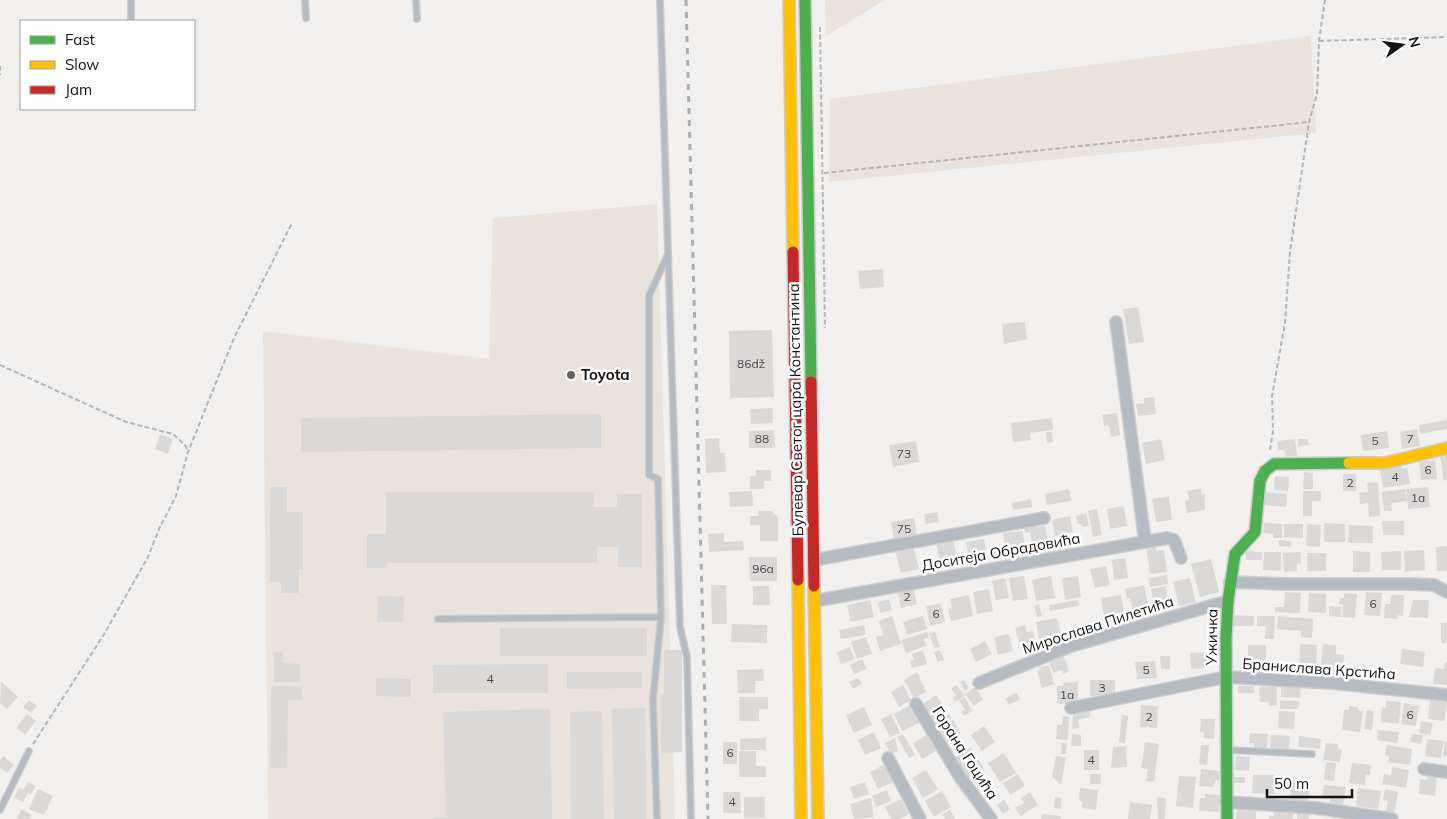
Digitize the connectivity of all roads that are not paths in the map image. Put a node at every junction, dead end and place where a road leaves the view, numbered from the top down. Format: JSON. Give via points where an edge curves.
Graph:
{"nodes":[{"id":1,"x":131,"y":0,"type":"edge"},
{"id":2,"x":305,"y":0,"type":"edge"},
{"id":3,"x":416,"y":0,"type":"edge"},
{"id":4,"x":660,"y":0,"type":"edge"},
{"id":5,"x":789,"y":0,"type":"edge"},
{"id":6,"x":805,"y":0,"type":"edge"},
{"id":7,"x":306,"y":18,"type":"dead end"},
{"id":8,"x":417,"y":19,"type":"dead end"},
{"id":9,"x":131,"y":20,"type":"edge"},
{"id":10,"x":668,"y":254,"type":"junction"},
{"id":11,"x":1116,"y":322,"type":"dead end"},
{"id":12,"x":1447,"y":448,"type":"edge"},
{"id":13,"x":1044,"y":518,"type":"dead end"},
{"id":14,"x":1145,"y":541,"type":"junction"},
{"id":15,"x":1181,"y":558,"type":"dead end"},
{"id":16,"x":814,"y":560,"type":"junction"},
{"id":17,"x":1230,"y":582,"type":"junction"},
{"id":18,"x":1447,"y":592,"type":"edge"},
{"id":19,"x":814,"y":600,"type":"junction"},
{"id":20,"x":1228,"y":601,"type":"junction"},
{"id":21,"x":660,"y":617,"type":"junction"},
{"id":22,"x":438,"y":619,"type":"dead end"},
{"id":23,"x":1226,"y":677,"type":"junction"},
{"id":24,"x":979,"y":683,"type":"dead end"},
{"id":25,"x":1447,"y":695,"type":"edge"},
{"id":26,"x":916,"y":704,"type":"dead end"},
{"id":27,"x":1071,"y":708,"type":"dead end"},
{"id":28,"x":1226,"y":750,"type":"junction"},
{"id":29,"x":29,"y":751,"type":"road end"},
{"id":30,"x":1312,"y":754,"type":"dead end"},
{"id":31,"x":888,"y":758,"type":"dead end"},
{"id":32,"x":1424,"y":769,"type":"dead end"},
{"id":33,"x":1447,"y":772,"type":"edge"},
{"id":34,"x":1226,"y":802,"type":"junction"},
{"id":35,"x":0,"y":810,"type":"edge"},
{"id":36,"x":657,"y":819,"type":"edge"},
{"id":37,"x":691,"y":819,"type":"edge"},
{"id":38,"x":800,"y":819,"type":"edge"},
{"id":39,"x":818,"y":819,"type":"edge"},
{"id":40,"x":920,"y":819,"type":"edge"},
{"id":41,"x":991,"y":819,"type":"edge"},
{"id":42,"x":1227,"y":819,"type":"edge"},
{"id":43,"x":1392,"y":819,"type":"edge"}],
"edges":[{"from":1,"to":9,"type":"lane"},
{"from":2,"to":7,"type":"lane"},
{"from":3,"to":8,"type":"lane"},
{"from":4,"to":10,"type":"lane"},
{"from":5,"to":38,"type":"main road","name":"Булевар Светог цара Константина"},
{"from":6,"to":16,"type":"main road","name":"Булевар Светог цара Константина"},
{"from":10,"to":21,"type":"lane","via":[[649,296],[649,475],[658,479]]},
{"from":10,"to":37,"type":"lane","via":[[680,626],[687,658]]},
{"from":11,"to":14,"type":"street"},
{"from":12,"to":17,"type":"main road","name":"Ужичка","via":[[1385,463],[1283,463],[1267,467],[1260,480],[1255,532],[1235,554]]},
{"from":13,"to":16,"type":"street"},
{"from":14,"to":15,"type":"street","name":"Доситеја Обрадовића","via":[[1174,540]]},
{"from":14,"to":19,"type":"street","name":"Доситеја Обрадовића"},
{"from":16,"to":19,"type":"main road","name":"Булевар Светог цара Константина"},
{"from":17,"to":18,"type":"street","via":[[1434,585]]},
{"from":17,"to":20,"type":"main road","name":"Ужичка"},
{"from":19,"to":39,"type":"main road","name":"Булевар Светог цара Константина"},
{"from":20,"to":23,"type":"main road","name":"Ужичка"},
{"from":20,"to":24,"type":"street","name":"Мирослава Пилетића","via":[[1070,646]]},
{"from":21,"to":22,"type":"lane"},
{"from":21,"to":36,"type":"lane","via":[[653,700]]},
{"from":23,"to":25,"type":"street","name":"Бранислава Крстића","via":[[1332,683]]},
{"from":23,"to":27,"type":"street","name":"Бранислава Крстића"},
{"from":23,"to":28,"type":"main road","name":"Ужичка"},
{"from":26,"to":41,"type":"street","name":"Горана Гоцића","via":[[960,777]]},
{"from":28,"to":30,"type":"lane"},
{"from":28,"to":34,"type":"main road","name":"Ужичка"},
{"from":29,"to":35,"type":"lane"},
{"from":31,"to":40,"type":"street"},
{"from":32,"to":33,"type":"street"},
{"from":34,"to":42,"type":"main road","name":"Ужичка"},
{"from":34,"to":43,"type":"street","via":[[1316,808]]}]}
